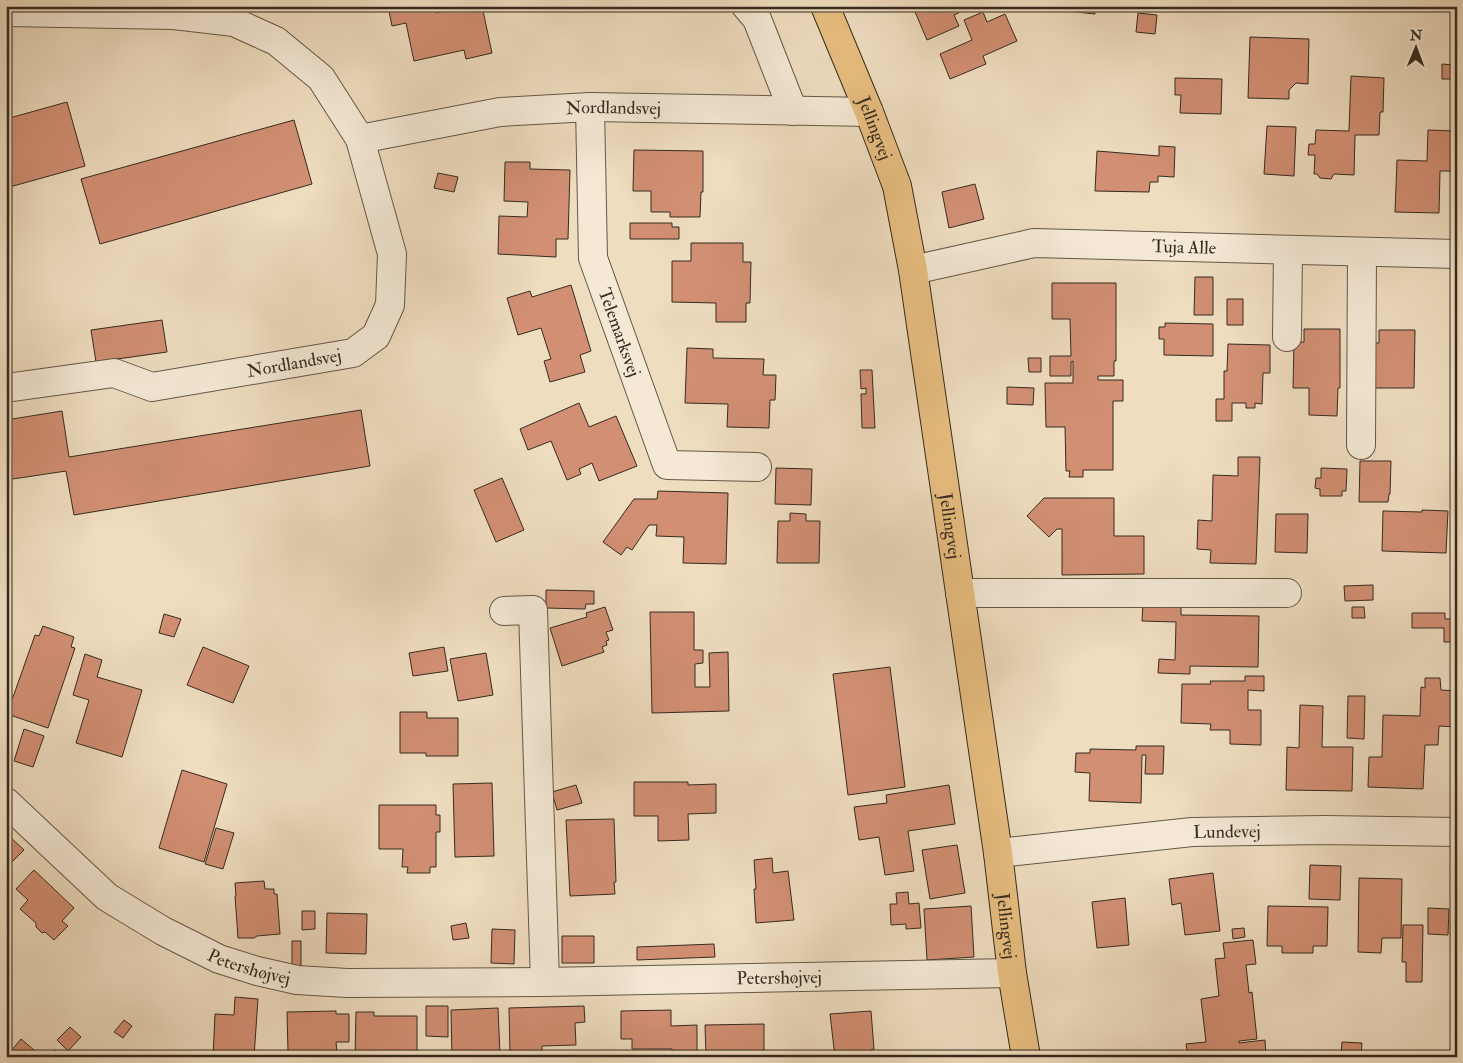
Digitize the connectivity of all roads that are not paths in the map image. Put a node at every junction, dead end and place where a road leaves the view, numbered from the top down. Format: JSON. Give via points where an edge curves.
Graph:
{"nodes":[{"id":1,"x":746,"y":6,"type":"edge"},
{"id":2,"x":825,"y":6,"type":"edge"},
{"id":3,"x":6,"y":12,"type":"edge"},
{"id":4,"x":590,"y":107,"type":"junction"},
{"id":5,"x":793,"y":111,"type":"junction"},
{"id":6,"x":869,"y":112,"type":"junction"},
{"id":7,"x":360,"y":139,"type":"junction"},
{"id":8,"x":1288,"y":250,"type":"junction"},
{"id":9,"x":1362,"y":252,"type":"junction"},
{"id":10,"x":1457,"y":254,"type":"edge"},
{"id":11,"x":913,"y":270,"type":"junction"},
{"id":12,"x":1288,"y":337,"type":"dead end"},
{"id":13,"x":6,"y":388,"type":"edge"},
{"id":14,"x":1361,"y":445,"type":"dead end"},
{"id":15,"x":757,"y":467,"type":"dead end"},
{"id":16,"x":960,"y":593,"type":"junction"},
{"id":17,"x":1287,"y":593,"type":"dead end"},
{"id":18,"x":504,"y":611,"type":"dead end"},
{"id":19,"x":6,"y":802,"type":"edge"},
{"id":20,"x":1457,"y":832,"type":"edge"},
{"id":21,"x":998,"y":853,"type":"junction"},
{"id":22,"x":1012,"y":973,"type":"junction"},
{"id":23,"x":545,"y":982,"type":"junction"},
{"id":24,"x":1026,"y":1057,"type":"edge"}],
"edges":[{"from":1,"to":5,"type":"street","via":[[756,18]]},
{"from":2,"to":6,"type":"main road","name":"Jellingvej"},
{"from":3,"to":7,"type":"street","name":"Nordlandsvej","via":[[174,15],[234,22],[276,42],[321,78]]},
{"from":4,"to":5,"type":"street","name":"Nordlandsvej"},
{"from":4,"to":7,"type":"street","name":"Nordlandsvej","via":[[500,112]]},
{"from":4,"to":15,"type":"street","name":"Telemarksvej","via":[[593,258],[667,465]]},
{"from":5,"to":6,"type":"street","name":"Nordlandsvej"},
{"from":6,"to":11,"type":"main road","name":"Jellingvej","via":[[897,186]]},
{"from":7,"to":13,"type":"street","name":"Nordlandsvej","via":[[392,254],[390,305],[376,336],[353,353],[152,387],[114,373]]},
{"from":8,"to":9,"type":"street","name":"Tuja Alle"},
{"from":8,"to":11,"type":"street","name":"Tuja Alle","via":[[1034,243]]},
{"from":8,"to":12,"type":"street"},
{"from":9,"to":10,"type":"street","name":"Tuja Alle"},
{"from":9,"to":14,"type":"street"},
{"from":11,"to":16,"type":"main road","name":"Jellingvej"},
{"from":16,"to":17,"type":"street"},
{"from":16,"to":21,"type":"main road","name":"Jellingvej"},
{"from":18,"to":23,"type":"street","via":[[533,610]]},
{"from":19,"to":23,"type":"street","name":"Petershøjvej","via":[[107,897],[163,931],[219,959],[297,980],[348,983]]},
{"from":20,"to":21,"type":"street","name":"Lundevej","via":[[1192,832]]},
{"from":21,"to":22,"type":"main road","name":"Jellingvej"},
{"from":22,"to":23,"type":"street","name":"Petershøjvej"},
{"from":22,"to":24,"type":"main road","name":"Jellingvej"}]}
